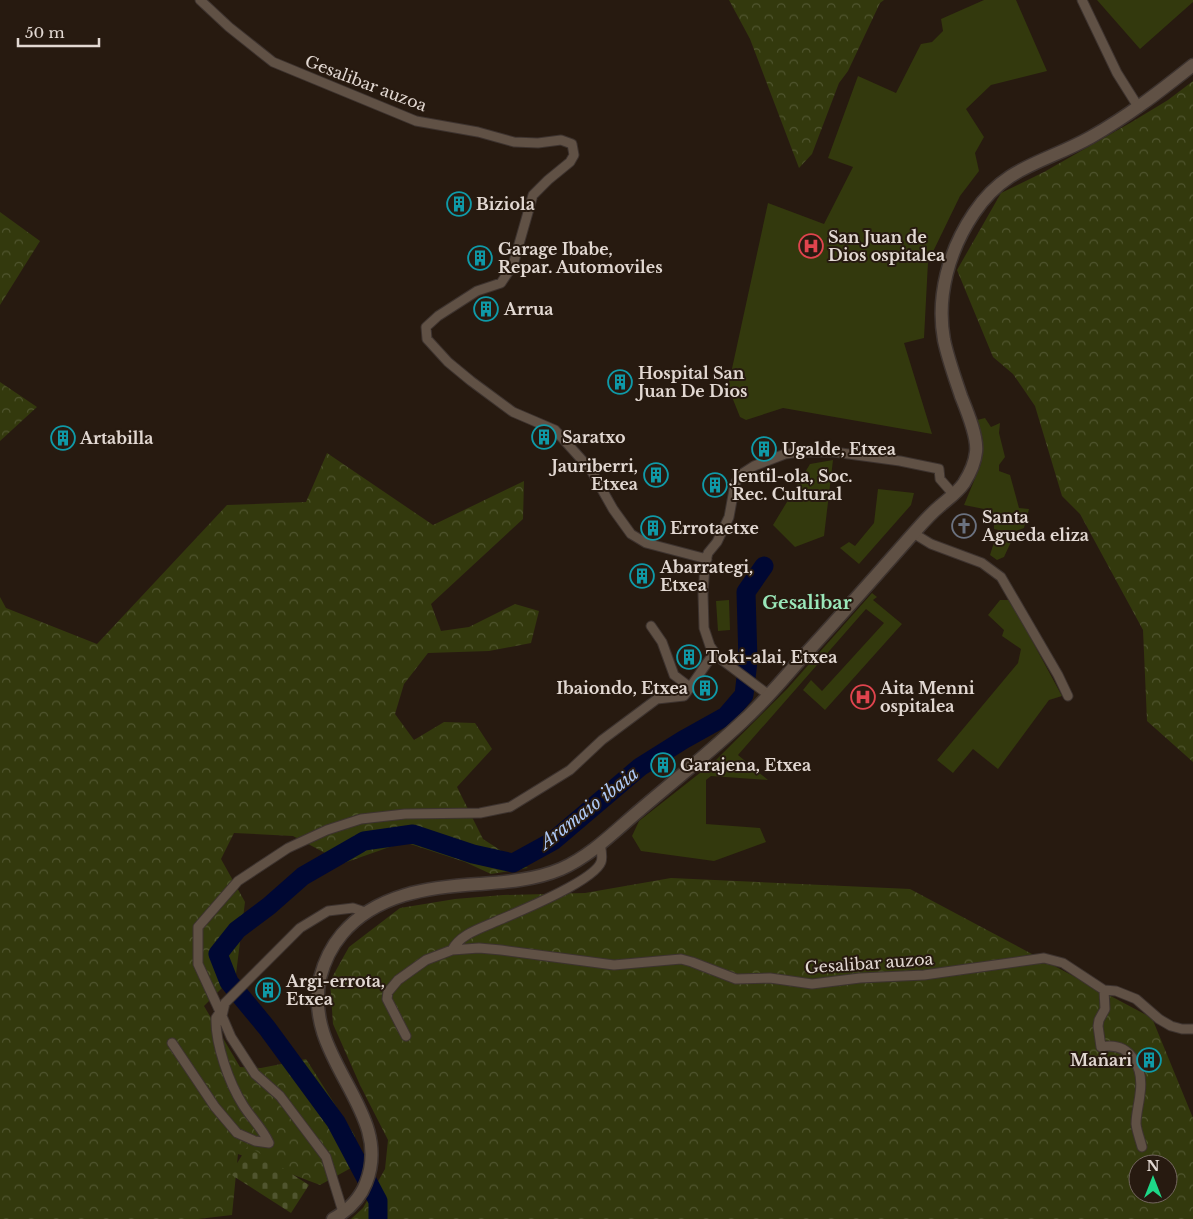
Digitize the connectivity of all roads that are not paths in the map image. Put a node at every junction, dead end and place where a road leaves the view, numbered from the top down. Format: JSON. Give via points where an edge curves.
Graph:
{"nodes":[{"id":1,"x":200,"y":0,"type":"edge"},
{"id":2,"x":1082,"y":0,"type":"edge"},
{"id":3,"x":1193,"y":65,"type":"edge"},
{"id":4,"x":1139,"y":108,"type":"junction"},
{"id":5,"x":954,"y":495,"type":"junction"},
{"id":6,"x":913,"y":533,"type":"junction"},
{"id":7,"x":707,"y":559,"type":"junction"},
{"id":8,"x":651,"y":626,"type":"dead end"},
{"id":9,"x":714,"y":653,"type":"junction"},
{"id":10,"x":691,"y":688,"type":"junction"},
{"id":11,"x":769,"y":695,"type":"junction"},
{"id":12,"x":1068,"y":696,"type":"dead end"},
{"id":13,"x":600,"y":843,"type":"junction"},
{"id":14,"x":365,"y":912,"type":"junction"},
{"id":15,"x":452,"y":950,"type":"junction"},
{"id":16,"x":1104,"y":990,"type":"junction"},
{"id":17,"x":222,"y":1016,"type":"junction"},
{"id":18,"x":1193,"y":1029,"type":"edge"},
{"id":19,"x":406,"y":1036,"type":"dead end"},
{"id":20,"x":172,"y":1043,"type":"dead end"},
{"id":21,"x":1142,"y":1147,"type":"dead end"},
{"id":22,"x":338,"y":1216,"type":"edge"}],
"edges":[{"from":1,"to":7,"type":"street","name":"Gesalibar auzoa","via":[[272,62],[416,121],[514,142],[560,140],[572,144],[574,156],[570,162],[533,194],[513,265],[501,282],[477,291],[438,316],[426,327],[428,339],[448,362],[513,412],[555,430],[591,470],[613,509],[636,539]]},
{"from":2,"to":4,"type":"street","via":[[1117,73]]},
{"from":3,"to":4,"type":"main road"},
{"from":4,"to":5,"type":"main road","via":[[1086,140],[1039,160],[996,186],[973,214],[954,250],[942,296],[944,341],[971,423],[976,452],[969,473]]},
{"from":5,"to":6,"type":"main road"},
{"from":5,"to":7,"type":"street","via":[[940,479],[939,469],[929,466],[834,452],[784,454],[740,475],[735,484],[729,518]]},
{"from":6,"to":11,"type":"main road"},
{"from":6,"to":12,"type":"street","via":[[931,544],[982,563],[1001,577]]},
{"from":7,"to":9,"type":"street","via":[[704,628]]},
{"from":8,"to":10,"type":"street","via":[[662,642],[674,676]]},
{"from":9,"to":10,"type":"street"},
{"from":9,"to":11,"type":"street"},
{"from":10,"to":17,"type":"street","via":[[684,696],[657,699],[602,740],[570,770],[510,807],[480,813],[405,814],[361,819],[288,848],[238,881],[198,927],[198,964]]},
{"from":11,"to":13,"type":"main road","via":[[742,722]]},
{"from":13,"to":14,"type":"main road","via":[[570,865],[538,877],[430,888],[384,902]]},
{"from":13,"to":15,"type":"street","name":"Gesalibar auzoa","via":[[602,862],[596,871],[548,898],[467,934]]},
{"from":14,"to":17,"type":"street","via":[[353,908],[328,911],[300,928],[225,1003]]},
{"from":14,"to":22,"type":"main road","via":[[331,949],[323,965],[317,998],[323,1035],[364,1119],[372,1146],[371,1168],[363,1190]]},
{"from":15,"to":16,"type":"street","name":"Gesalibar auzoa","via":[[501,950],[607,964],[681,959],[736,979],[770,978],[812,984],[924,975],[1044,958],[1063,963]]},
{"from":15,"to":19,"type":"street","name":"Gesalibar auzoa","via":[[426,960],[398,980],[388,992],[387,999]]},
{"from":16,"to":18,"type":"street","name":"Gesalibar auzoa","via":[[1136,999],[1171,1026]]},
{"from":16,"to":21,"type":"street","via":[[1105,1010],[1098,1026],[1101,1047],[1119,1047],[1129,1052],[1137,1066],[1140,1093],[1136,1124]]},
{"from":17,"to":20,"type":"street","via":[[218,1015],[216,1024],[221,1054],[230,1079],[242,1104],[266,1134],[269,1143],[237,1133],[215,1107]]},
{"from":17,"to":22,"type":"street","via":[[231,1037],[255,1074],[280,1096],[326,1157]]}]}
